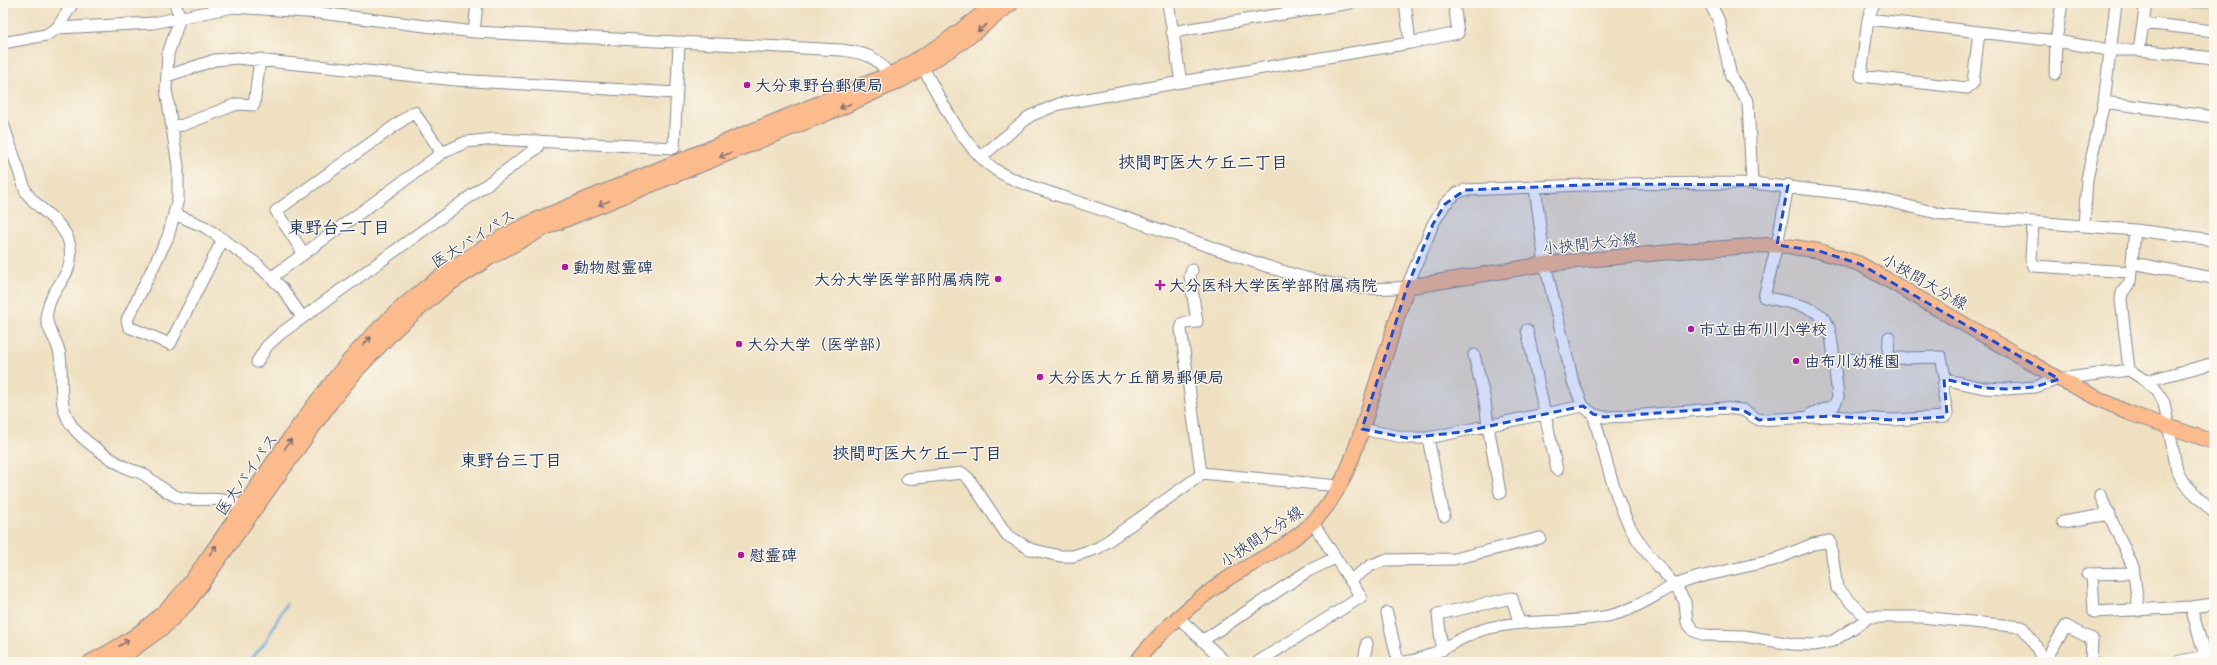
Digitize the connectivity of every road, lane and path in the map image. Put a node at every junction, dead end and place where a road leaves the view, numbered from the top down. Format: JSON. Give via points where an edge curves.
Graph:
{"nodes":[{"id":1,"x":73,"y":3,"type":"edge"},
{"id":2,"x":175,"y":3,"type":"edge"},
{"id":3,"x":477,"y":3,"type":"edge"},
{"id":4,"x":996,"y":3,"type":"edge"},
{"id":5,"x":1012,"y":3,"type":"edge"},
{"id":6,"x":1168,"y":3,"type":"edge"},
{"id":7,"x":1350,"y":3,"type":"edge"},
{"id":8,"x":1405,"y":3,"type":"edge"},
{"id":9,"x":1454,"y":3,"type":"edge"},
{"id":10,"x":1710,"y":3,"type":"edge"},
{"id":11,"x":1874,"y":3,"type":"edge"},
{"id":12,"x":2062,"y":3,"type":"edge"},
{"id":13,"x":2116,"y":3,"type":"edge"},
{"id":14,"x":2146,"y":3,"type":"edge"},
{"id":15,"x":180,"y":18,"type":"junction"},
{"id":16,"x":1868,"y":18,"type":"junction"},
{"id":17,"x":2143,"y":23,"type":"junction"},
{"id":18,"x":57,"y":28,"type":"junction"},
{"id":19,"x":2214,"y":31,"type":"edge"},
{"id":20,"x":474,"y":32,"type":"junction"},
{"id":21,"x":1172,"y":32,"type":"junction"},
{"id":22,"x":1979,"y":32,"type":"junction"},
{"id":23,"x":2056,"y":41,"type":"junction"},
{"id":24,"x":3,"y":43,"type":"edge"},
{"id":25,"x":679,"y":43,"type":"junction"},
{"id":26,"x":1410,"y":44,"type":"junction"},
{"id":27,"x":2109,"y":50,"type":"junction"},
{"id":28,"x":2139,"y":50,"type":"junction"},
{"id":29,"x":2214,"y":58,"type":"edge"},
{"id":30,"x":260,"y":59,"type":"junction"},
{"id":31,"x":921,"y":64,"type":"junction"},
{"id":32,"x":2055,"y":74,"type":"dead end"},
{"id":33,"x":888,"y":75,"type":"junction"},
{"id":34,"x":167,"y":76,"type":"junction"},
{"id":35,"x":1181,"y":82,"type":"junction"},
{"id":36,"x":676,"y":93,"type":"junction"},
{"id":37,"x":2104,"y":102,"type":"junction"},
{"id":38,"x":2214,"y":117,"type":"edge"},
{"id":39,"x":3,"y":124,"type":"edge"},
{"id":40,"x":172,"y":126,"type":"junction"},
{"id":41,"x":539,"y":141,"type":"junction"},
{"id":42,"x":442,"y":153,"type":"junction"},
{"id":43,"x":981,"y":157,"type":"junction"},
{"id":44,"x":1752,"y":183,"type":"junction"},
{"id":45,"x":1788,"y":185,"type":"junction"},
{"id":46,"x":1535,"y":187,"type":"junction"},
{"id":47,"x":175,"y":214,"type":"junction"},
{"id":48,"x":2033,"y":222,"type":"junction"},
{"id":49,"x":2084,"y":226,"type":"junction"},
{"id":50,"x":2135,"y":230,"type":"junction"},
{"id":51,"x":223,"y":239,"type":"junction"},
{"id":52,"x":2214,"y":240,"type":"edge"},
{"id":53,"x":1777,"y":245,"type":"junction"},
{"id":54,"x":304,"y":254,"type":"junction"},
{"id":55,"x":1545,"y":264,"type":"junction"},
{"id":56,"x":2131,"y":267,"type":"junction"},
{"id":57,"x":1192,"y":270,"type":"dead end"},
{"id":58,"x":2214,"y":275,"type":"edge"},
{"id":59,"x":272,"y":277,"type":"junction"},
{"id":60,"x":1407,"y":287,"type":"junction"},
{"id":61,"x":302,"y":317,"type":"junction"},
{"id":62,"x":1527,"y":330,"type":"dead end"},
{"id":63,"x":1889,"y":337,"type":"dead end"},
{"id":64,"x":1474,"y":355,"type":"dead end"},
{"id":65,"x":1888,"y":357,"type":"junction"},
{"id":66,"x":1834,"y":360,"type":"junction"},
{"id":67,"x":257,"y":362,"type":"dead end"},
{"id":68,"x":2211,"y":364,"type":"dead end"},
{"id":69,"x":2129,"y":370,"type":"junction"},
{"id":70,"x":2059,"y":379,"type":"junction"},
{"id":71,"x":1946,"y":381,"type":"junction"},
{"id":72,"x":2146,"y":381,"type":"junction"},
{"id":73,"x":1583,"y":406,"type":"junction"},
{"id":74,"x":1593,"y":414,"type":"junction"},
{"id":75,"x":1544,"y":415,"type":"junction"},
{"id":76,"x":1802,"y":417,"type":"junction"},
{"id":77,"x":1488,"y":426,"type":"junction"},
{"id":78,"x":2169,"y":427,"type":"junction"},
{"id":79,"x":1362,"y":429,"type":"junction"},
{"id":80,"x":1428,"y":438,"type":"junction"},
{"id":81,"x":2214,"y":442,"type":"edge"},
{"id":82,"x":1557,"y":470,"type":"dead end"},
{"id":83,"x":1201,"y":473,"type":"junction"},
{"id":84,"x":907,"y":479,"type":"dead end"},
{"id":85,"x":1339,"y":486,"type":"junction"},
{"id":86,"x":1500,"y":493,"type":"dead end"},
{"id":87,"x":2100,"y":495,"type":"dead end"},
{"id":88,"x":240,"y":506,"type":"dead end"},
{"id":89,"x":2214,"y":513,"type":"edge"},
{"id":90,"x":2110,"y":514,"type":"junction"},
{"id":91,"x":1444,"y":516,"type":"dead end"},
{"id":92,"x":2063,"y":522,"type":"dead end"},
{"id":93,"x":1313,"y":523,"type":"junction"},
{"id":94,"x":1540,"y":538,"type":"dead end"},
{"id":95,"x":1335,"y":558,"type":"junction"},
{"id":96,"x":2134,"y":573,"type":"junction"},
{"id":97,"x":1350,"y":580,"type":"junction"},
{"id":98,"x":1675,"y":585,"type":"junction"},
{"id":99,"x":2214,"y":604,"type":"edge"},
{"id":100,"x":2191,"y":607,"type":"junction"},
{"id":101,"x":2139,"y":611,"type":"junction"},
{"id":102,"x":1387,"y":613,"type":"dead end"},
{"id":103,"x":1178,"y":617,"type":"junction"},
{"id":104,"x":1866,"y":617,"type":"junction"},
{"id":105,"x":1519,"y":622,"type":"junction"},
{"id":106,"x":1202,"y":641,"type":"junction"},
{"id":107,"x":1367,"y":643,"type":"dead end"},
{"id":108,"x":2214,"y":647,"type":"edge"},
{"id":109,"x":1442,"y":650,"type":"junction"},
{"id":110,"x":2204,"y":659,"type":"edge"},
{"id":111,"x":1140,"y":661,"type":"edge"},
{"id":112,"x":90,"y":662,"type":"edge"},
{"id":113,"x":115,"y":662,"type":"edge"},
{"id":114,"x":1225,"y":662,"type":"edge"},
{"id":115,"x":1258,"y":662,"type":"edge"},
{"id":116,"x":1364,"y":662,"type":"edge"},
{"id":117,"x":1398,"y":662,"type":"edge"},
{"id":118,"x":1404,"y":662,"type":"edge"},
{"id":119,"x":2044,"y":662,"type":"edge"},
{"id":120,"x":2091,"y":662,"type":"edge"},
{"id":121,"x":2176,"y":662,"type":"edge"}],
"edges":[{"from":1,"to":18,"type":"street"},
{"from":2,"to":15,"type":"street"},
{"from":3,"to":20,"type":"street"},
{"from":4,"to":31,"type":"main road","name":"医大バイパス"},
{"from":5,"to":31,"type":"main road","name":"医大バイパス","one_way":true,"via":[[964,41]]},
{"from":6,"to":21,"type":"street"},
{"from":7,"to":21,"type":"street"},
{"from":8,"to":26,"type":"street"},
{"from":9,"to":26,"type":"street","via":[[1458,33]]},
{"from":10,"to":44,"type":"street","via":[[1719,21],[1731,77],[1748,102]]},
{"from":11,"to":16,"type":"street"},
{"from":12,"to":23,"type":"street"},
{"from":13,"to":27,"type":"street"},
{"from":14,"to":17,"type":"street"},
{"from":15,"to":18,"type":"street","via":[[153,23]]},
{"from":15,"to":20,"type":"street","via":[[233,7],[320,13]]},
{"from":15,"to":34,"type":"street","via":[[168,54]]},
{"from":16,"to":22,"type":"street"},
{"from":16,"to":22,"type":"street","via":[[1861,76],[1867,77],[1967,88],[1973,83]]},
{"from":17,"to":19,"type":"street"},
{"from":17,"to":28,"type":"street"},
{"from":18,"to":24,"type":"street","via":[[46,35]]},
{"from":20,"to":25,"type":"street"},
{"from":21,"to":35,"type":"street"},
{"from":22,"to":23,"type":"street"},
{"from":23,"to":27,"type":"street"},
{"from":23,"to":32,"type":"street"},
{"from":25,"to":33,"type":"street","via":[[863,53],[877,60]]},
{"from":25,"to":36,"type":"street"},
{"from":26,"to":35,"type":"street"},
{"from":27,"to":28,"type":"street"},
{"from":27,"to":37,"type":"street"},
{"from":28,"to":29,"type":"street"},
{"from":30,"to":34,"type":"street","via":[[214,60]]},
{"from":30,"to":36,"type":"street","via":[[456,80]]},
{"from":30,"to":40,"type":"street","via":[[254,105],[237,104],[183,125]]},
{"from":31,"to":33,"type":"main road","name":"医大バイパス"},
{"from":31,"to":43,"type":"street","via":[[957,125]]},
{"from":31,"to":113,"type":"main road","name":"医大バイパス","one_way":true,"via":[[848,105],[545,228],[491,257],[445,287],[397,328],[355,372],[188,603],[154,635]]},
{"from":112,"to":33,"type":"main road","name":"医大バイパス","one_way":true,"via":[[132,638],[171,605],[339,372],[392,316],[445,274],[484,247],[538,219]]},
{"from":34,"to":40,"type":"street","via":[[166,89]]},
{"from":35,"to":43,"type":"street","via":[[1050,107],[1030,116]]},
{"from":36,"to":41,"type":"street","via":[[674,148]]},
{"from":37,"to":38,"type":"street"},
{"from":37,"to":49,"type":"street","via":[[2087,179]]},
{"from":39,"to":88,"type":"street","via":[[26,192],[61,228],[69,240],[70,265],[50,301],[47,313],[51,334],[60,354],[61,400],[68,420],[77,432],[105,453],[129,469],[142,473],[170,493],[181,498],[223,499]]},
{"from":40,"to":47,"type":"street","via":[[179,182]]},
{"from":41,"to":42,"type":"street","via":[[478,139]]},
{"from":41,"to":61,"type":"street","via":[[537,148]]},
{"from":42,"to":54,"type":"street"},
{"from":42,"to":54,"type":"street","via":[[414,112],[276,211]]},
{"from":43,"to":60,"type":"street","via":[[1017,181],[1306,279],[1353,289]]},
{"from":44,"to":45,"type":"street"},
{"from":44,"to":46,"type":"street"},
{"from":45,"to":48,"type":"street","via":[[1866,196],[1945,215]]},
{"from":45,"to":53,"type":"street"},
{"from":46,"to":55,"type":"street"},
{"from":46,"to":60,"type":"street","via":[[1465,190],[1457,193],[1445,204],[1433,224]]},
{"from":47,"to":51,"type":"street","via":[[205,227]]},
{"from":47,"to":51,"type":"street","via":[[168,237],[127,320],[129,326],[170,344]]},
{"from":48,"to":49,"type":"street"},
{"from":48,"to":56,"type":"street","via":[[2031,259],[2034,266]]},
{"from":49,"to":50,"type":"street"},
{"from":50,"to":52,"type":"street"},
{"from":50,"to":56,"type":"street"},
{"from":51,"to":59,"type":"street"},
{"from":53,"to":55,"type":"main road","name":"小挾間大分線"},
{"from":53,"to":66,"type":"street","via":[[1764,297],[1819,313],[1829,328]]},
{"from":53,"to":70,"type":"main road","name":"小挾間大分線","via":[[1819,251],[1860,264]]},
{"from":54,"to":59,"type":"street"},
{"from":55,"to":60,"type":"main road","name":"小挾間大分線"},
{"from":55,"to":73,"type":"street","via":[[1573,382]]},
{"from":56,"to":58,"type":"street","via":[[2214,278]]},
{"from":56,"to":69,"type":"street","via":[[2130,282],[2122,292],[2121,300]]},
{"from":57,"to":83,"type":"street","via":[[1190,276],[1197,322],[1184,323],[1180,329]]},
{"from":59,"to":61,"type":"street"},
{"from":60,"to":79,"type":"main road","name":"小挾間大分線"},
{"from":61,"to":67,"type":"street","via":[[267,346]]},
{"from":62,"to":75,"type":"street"},
{"from":63,"to":65,"type":"street"},
{"from":64,"to":77,"type":"street"},
{"from":65,"to":66,"type":"street"},
{"from":65,"to":71,"type":"street","via":[[1940,357]]},
{"from":66,"to":76,"type":"street","via":[[1838,397],[1834,406]]},
{"from":68,"to":72,"type":"street"},
{"from":69,"to":70,"type":"street"},
{"from":69,"to":72,"type":"street"},
{"from":70,"to":71,"type":"street","via":[[2035,387],[2006,389]]},
{"from":70,"to":78,"type":"main road","name":"小挾間大分線","via":[[2120,409]]},
{"from":71,"to":76,"type":"street","via":[[1942,390],[1947,414],[1944,417],[1893,420]]},
{"from":72,"to":78,"type":"street","via":[[2158,392],[2164,403]]},
{"from":73,"to":74,"type":"street"},
{"from":73,"to":75,"type":"street"},
{"from":74,"to":76,"type":"street","via":[[1632,416],[1724,408],[1744,410],[1759,420]]},
{"from":74,"to":98,"type":"street","via":[[1630,527],[1647,554]]},
{"from":75,"to":77,"type":"street"},
{"from":75,"to":82,"type":"street"},
{"from":77,"to":80,"type":"street"},
{"from":77,"to":86,"type":"street"},
{"from":78,"to":81,"type":"main road","name":"小挾間大分線"},
{"from":78,"to":89,"type":"street","via":[[2177,471],[2183,482]]},
{"from":79,"to":80,"type":"street","via":[[1407,438]]},
{"from":79,"to":85,"type":"main road","name":"小挾間大分線"},
{"from":80,"to":91,"type":"street"},
{"from":83,"to":84,"type":"street","via":[[1146,516],[1098,548],[1083,554],[1066,556],[1030,549],[1007,535],[969,479],[962,473]]},
{"from":83,"to":85,"type":"street"},
{"from":85,"to":93,"type":"main road","name":"小挾間大分線"},
{"from":87,"to":90,"type":"street"},
{"from":90,"to":92,"type":"street"},
{"from":90,"to":96,"type":"street"},
{"from":93,"to":95,"type":"street"},
{"from":93,"to":103,"type":"main road","name":"小挾間大分線","via":[[1208,592]]},
{"from":94,"to":97,"type":"street","via":[[1454,558],[1384,560]]},
{"from":95,"to":97,"type":"street"},
{"from":95,"to":106,"type":"street","via":[[1308,571]]},
{"from":96,"to":101,"type":"street"},
{"from":96,"to":101,"type":"street","via":[[2090,574],[2094,612]]},
{"from":97,"to":115,"type":"street","via":[[1361,597]]},
{"from":98,"to":104,"type":"street","via":[[1685,602],[1687,622],[1694,631],[1705,635],[1744,636],[1815,645],[1833,641],[1864,621]]},
{"from":98,"to":104,"type":"street","via":[[1774,560],[1814,544],[1830,541],[1838,588]]},
{"from":98,"to":105,"type":"street","via":[[1612,615],[1548,622]]},
{"from":99,"to":100,"type":"street"},
{"from":100,"to":101,"type":"street"},
{"from":100,"to":110,"type":"street"},
{"from":102,"to":117,"type":"street"},
{"from":103,"to":106,"type":"street"},
{"from":103,"to":111,"type":"main road","name":"小挾間大分線"},
{"from":104,"to":119,"type":"street","via":[[1921,617],[2022,627]]},
{"from":105,"to":109,"type":"street","via":[[1484,629]]},
{"from":105,"to":109,"type":"street","via":[[1512,598],[1438,614]]},
{"from":106,"to":114,"type":"street"},
{"from":107,"to":116,"type":"street"},
{"from":108,"to":110,"type":"street"},
{"from":109,"to":118,"type":"street","via":[[1414,661]]},
{"from":110,"to":121,"type":"street"},
{"from":119,"to":120,"type":"street","via":[[2066,626],[2092,639]]}]}
